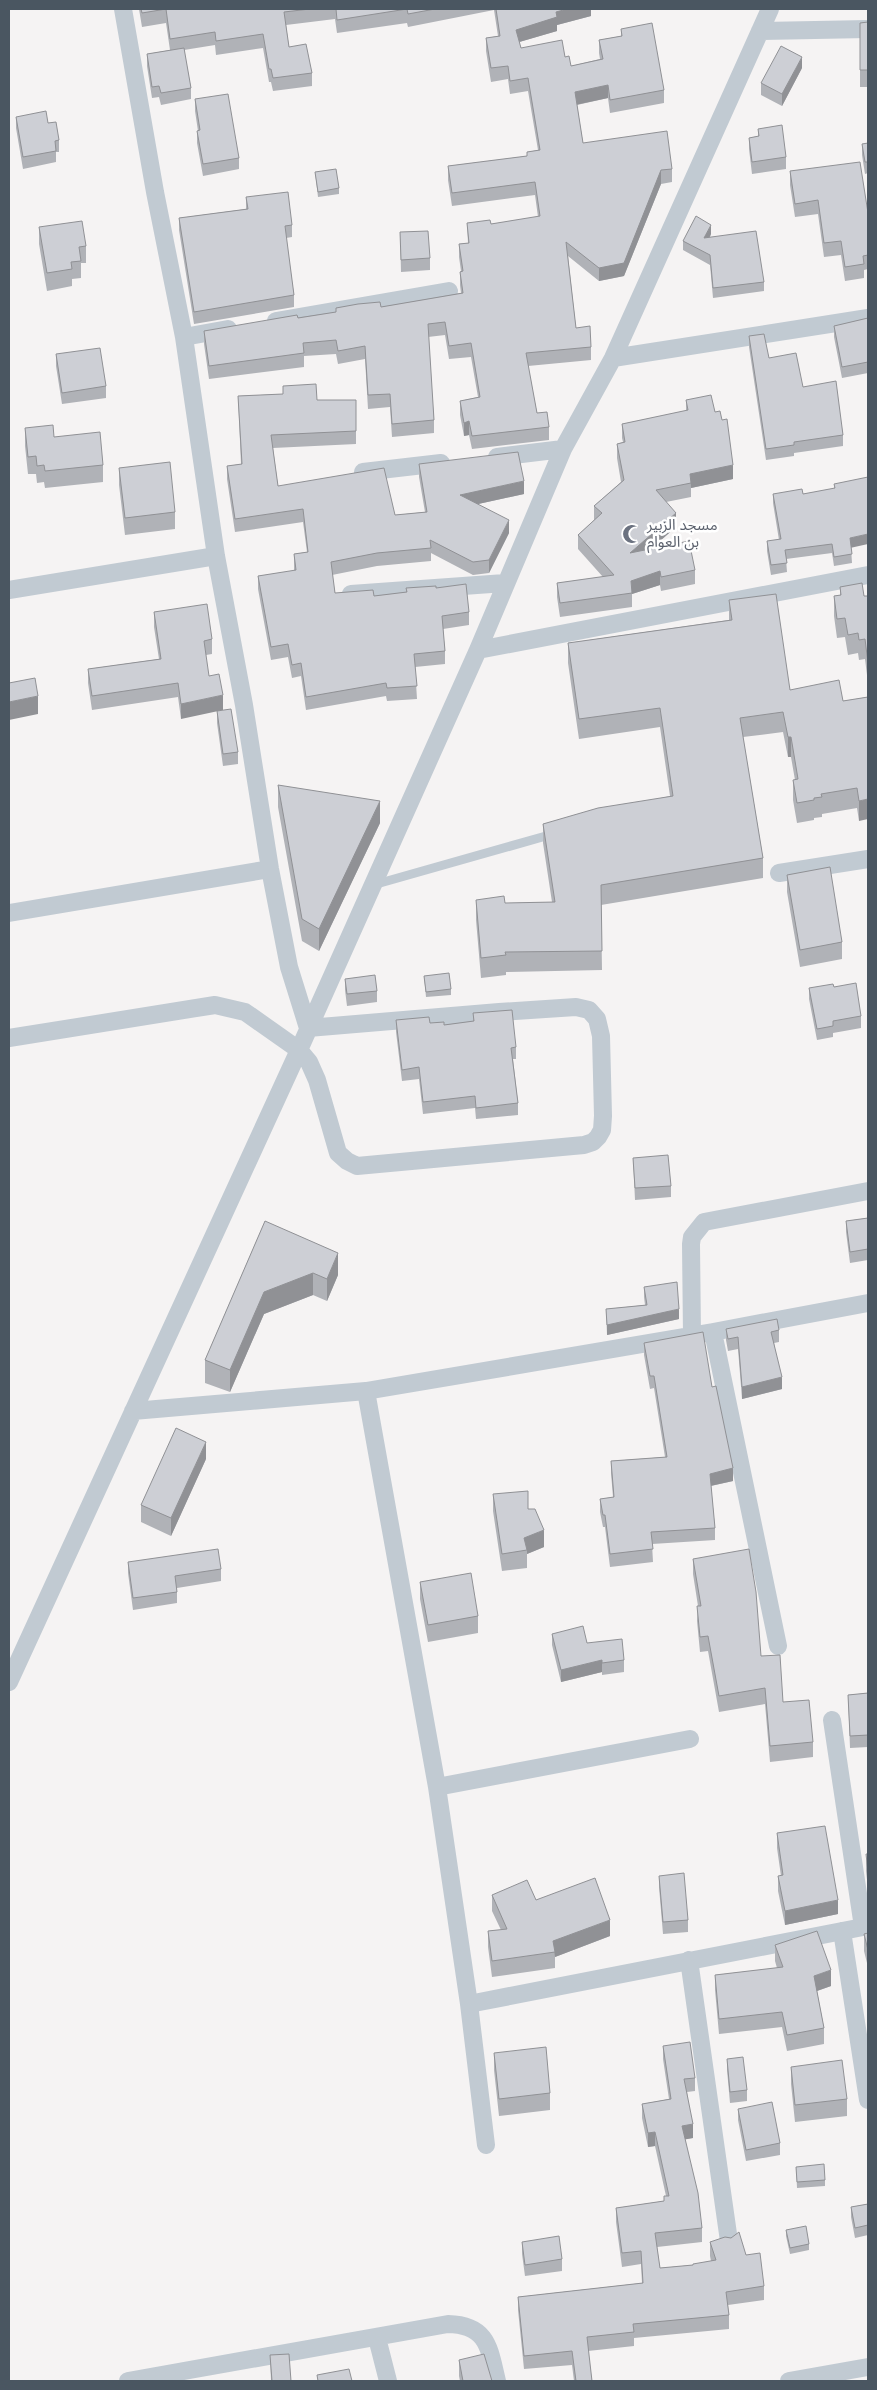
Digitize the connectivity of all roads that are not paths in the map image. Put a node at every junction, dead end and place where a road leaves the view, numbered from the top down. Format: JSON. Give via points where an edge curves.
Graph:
{"nodes":[{"id":1,"x":123,"y":9,"type":"edge"},
{"id":2,"x":770,"y":9,"type":"edge"},
{"id":3,"x":868,"y":29,"type":"edge"},
{"id":4,"x":760,"y":31,"type":"junction"},
{"id":5,"x":449,"y":291,"type":"dead end"},
{"id":6,"x":868,"y":318,"type":"edge"},
{"id":7,"x":263,"y":324,"type":"edge"},
{"id":8,"x":243,"y":327,"type":"edge"},
{"id":9,"x":184,"y":337,"type":"junction"},
{"id":10,"x":613,"y":358,"type":"junction"},
{"id":11,"x":563,"y":449,"type":"junction"},
{"id":12,"x":476,"y":459,"type":"edge"},
{"id":13,"x":457,"y":462,"type":"edge"},
{"id":14,"x":351,"y":474,"type":"edge"},
{"id":15,"x":216,"y":556,"type":"junction"},
{"id":16,"x":868,"y":575,"type":"edge"},
{"id":17,"x":505,"y":583,"type":"junction"},
{"id":18,"x":9,"y":590,"type":"edge"},
{"id":19,"x":347,"y":594,"type":"edge"},
{"id":20,"x":478,"y":650,"type":"junction"},
{"id":21,"x":564,"y":831,"type":"edge"},
{"id":22,"x":868,"y":859,"type":"edge"},
{"id":23,"x":270,"y":869,"type":"junction"},
{"id":24,"x":779,"y":873,"type":"dead end"},
{"id":25,"x":373,"y":885,"type":"junction"},
{"id":26,"x":9,"y":914,"type":"edge"},
{"id":27,"x":308,"y":1028,"type":"junction"},
{"id":28,"x":9,"y":1038,"type":"edge"},
{"id":29,"x":299,"y":1050,"type":"junction"},
{"id":30,"x":868,"y":1191,"type":"edge"},
{"id":31,"x":868,"y":1303,"type":"edge"},
{"id":32,"x":713,"y":1332,"type":"junction"},
{"id":33,"x":692,"y":1336,"type":"junction"},
{"id":34,"x":366,"y":1391,"type":"junction"},
{"id":35,"x":133,"y":1411,"type":"junction"},
{"id":36,"x":778,"y":1646,"type":"dead end"},
{"id":37,"x":9,"y":1682,"type":"edge"},
{"id":38,"x":832,"y":1720,"type":"dead end"},
{"id":39,"x":690,"y":1739,"type":"dead end"},
{"id":40,"x":437,"y":1787,"type":"junction"},
{"id":41,"x":866,"y":1926,"type":"edge"},
{"id":42,"x":842,"y":1931,"type":"junction"},
{"id":43,"x":689,"y":1960,"type":"junction"},
{"id":44,"x":468,"y":2004,"type":"junction"},
{"id":45,"x":868,"y":2100,"type":"edge"},
{"id":46,"x":486,"y":2145,"type":"dead end"},
{"id":47,"x":729,"y":2241,"type":"edge"},
{"id":48,"x":377,"y":2338,"type":"junction"},
{"id":49,"x":868,"y":2367,"type":"edge"},
{"id":50,"x":128,"y":2381,"type":"edge"},
{"id":51,"x":388,"y":2381,"type":"edge"},
{"id":52,"x":497,"y":2381,"type":"edge"},
{"id":53,"x":789,"y":2381,"type":"edge"}],
"edges":[{"from":1,"to":9,"type":"street"},
{"from":2,"to":4,"type":"street"},
{"from":3,"to":4,"type":"street"},
{"from":4,"to":10,"type":"street"},
{"from":5,"to":7,"type":"street"},
{"from":6,"to":10,"type":"street"},
{"from":8,"to":9,"type":"street"},
{"from":9,"to":15,"type":"street"},
{"from":10,"to":11,"type":"street"},
{"from":11,"to":12,"type":"street"},
{"from":11,"to":17,"type":"street"},
{"from":13,"to":14,"type":"street"},
{"from":15,"to":18,"type":"street"},
{"from":15,"to":23,"type":"street"},
{"from":16,"to":20,"type":"street"},
{"from":17,"to":19,"type":"street"},
{"from":17,"to":20,"type":"street"},
{"from":20,"to":25,"type":"street"},
{"from":21,"to":25,"type":"lane"},
{"from":22,"to":24,"type":"street"},
{"from":23,"to":26,"type":"street"},
{"from":23,"to":27,"type":"street","via":[[289,966]]},
{"from":25,"to":27,"type":"street"},
{"from":27,"to":29,"type":"street"},
{"from":27,"to":29,"type":"street","via":[[576,1007],[590,1010],[597,1019],[601,1036],[602,1130],[593,1142],[584,1144],[357,1166],[338,1153],[317,1080]]},
{"from":28,"to":29,"type":"street","via":[[215,1006],[245,1012]]},
{"from":29,"to":35,"type":"street"},
{"from":30,"to":33,"type":"street","via":[[704,1222],[692,1237],[691,1244]]},
{"from":31,"to":32,"type":"street"},
{"from":32,"to":33,"type":"street"},
{"from":32,"to":36,"type":"street"},
{"from":33,"to":34,"type":"street"},
{"from":34,"to":35,"type":"street"},
{"from":34,"to":40,"type":"street"},
{"from":35,"to":37,"type":"street"},
{"from":38,"to":41,"type":"street"},
{"from":39,"to":40,"type":"street"},
{"from":40,"to":44,"type":"street"},
{"from":41,"to":42,"type":"street"},
{"from":42,"to":43,"type":"street"},
{"from":42,"to":45,"type":"street"},
{"from":43,"to":44,"type":"street"},
{"from":43,"to":47,"type":"street"},
{"from":44,"to":46,"type":"street"},
{"from":48,"to":50,"type":"street"},
{"from":48,"to":51,"type":"street"},
{"from":48,"to":52,"type":"street","via":[[448,2324],[471,2327],[488,2342]]},
{"from":49,"to":53,"type":"street"}]}
